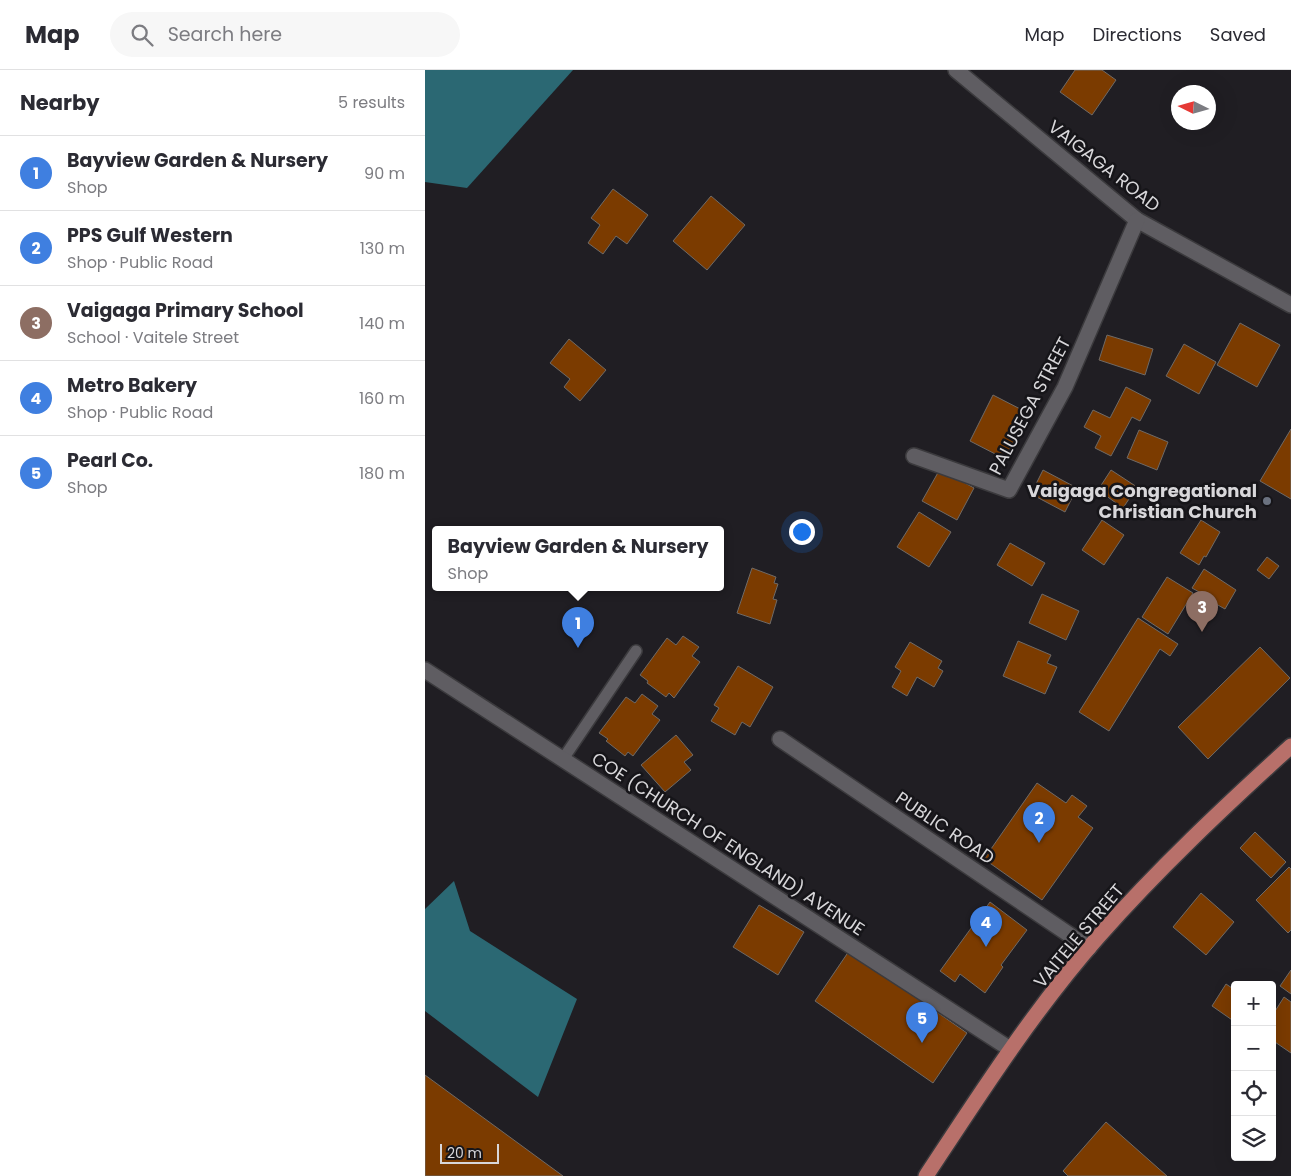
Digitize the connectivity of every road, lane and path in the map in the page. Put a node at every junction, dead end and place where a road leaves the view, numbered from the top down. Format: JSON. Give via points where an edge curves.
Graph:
{"nodes":[{"id":1,"x":956,"y":70,"type":"edge"},
{"id":2,"x":1137,"y":220,"type":"junction"},
{"id":3,"x":1291,"y":304,"type":"edge"},
{"id":4,"x":914,"y":456,"type":"dead end"},
{"id":5,"x":637,"y":651,"type":"dead end"},
{"id":6,"x":425,"y":670,"type":"edge"},
{"id":7,"x":779,"y":739,"type":"dead end"},
{"id":8,"x":1291,"y":746,"type":"edge"},
{"id":9,"x":563,"y":759,"type":"junction"},
{"id":10,"x":1089,"y":948,"type":"junction"},
{"id":11,"x":1009,"y":1050,"type":"junction"},
{"id":12,"x":926,"y":1176,"type":"edge"}],
"edges":[{"from":1,"to":2,"type":"street","name":"VAIGAGA ROAD"},
{"from":2,"to":3,"type":"street","name":"VAIGAGA ROAD"},
{"from":2,"to":4,"type":"street","name":"PALUSEGA STREET","via":[[1065,387],[1009,490]]},
{"from":5,"to":9,"type":"lane"},
{"from":6,"to":9,"type":"street","name":"COE (CHURCH OF ENGLAND) AVENUE"},
{"from":7,"to":10,"type":"street","name":"PUBLIC ROAD"},
{"from":8,"to":10,"type":"main road","name":"VAITELE STREET","via":[[1175,854]]},
{"from":9,"to":11,"type":"street","name":"COE (CHURCH OF ENGLAND) AVENUE"},
{"from":10,"to":11,"type":"main road","name":"VAITELE STREET"},
{"from":11,"to":12,"type":"main road","name":"VAITELE STREET"}]}
